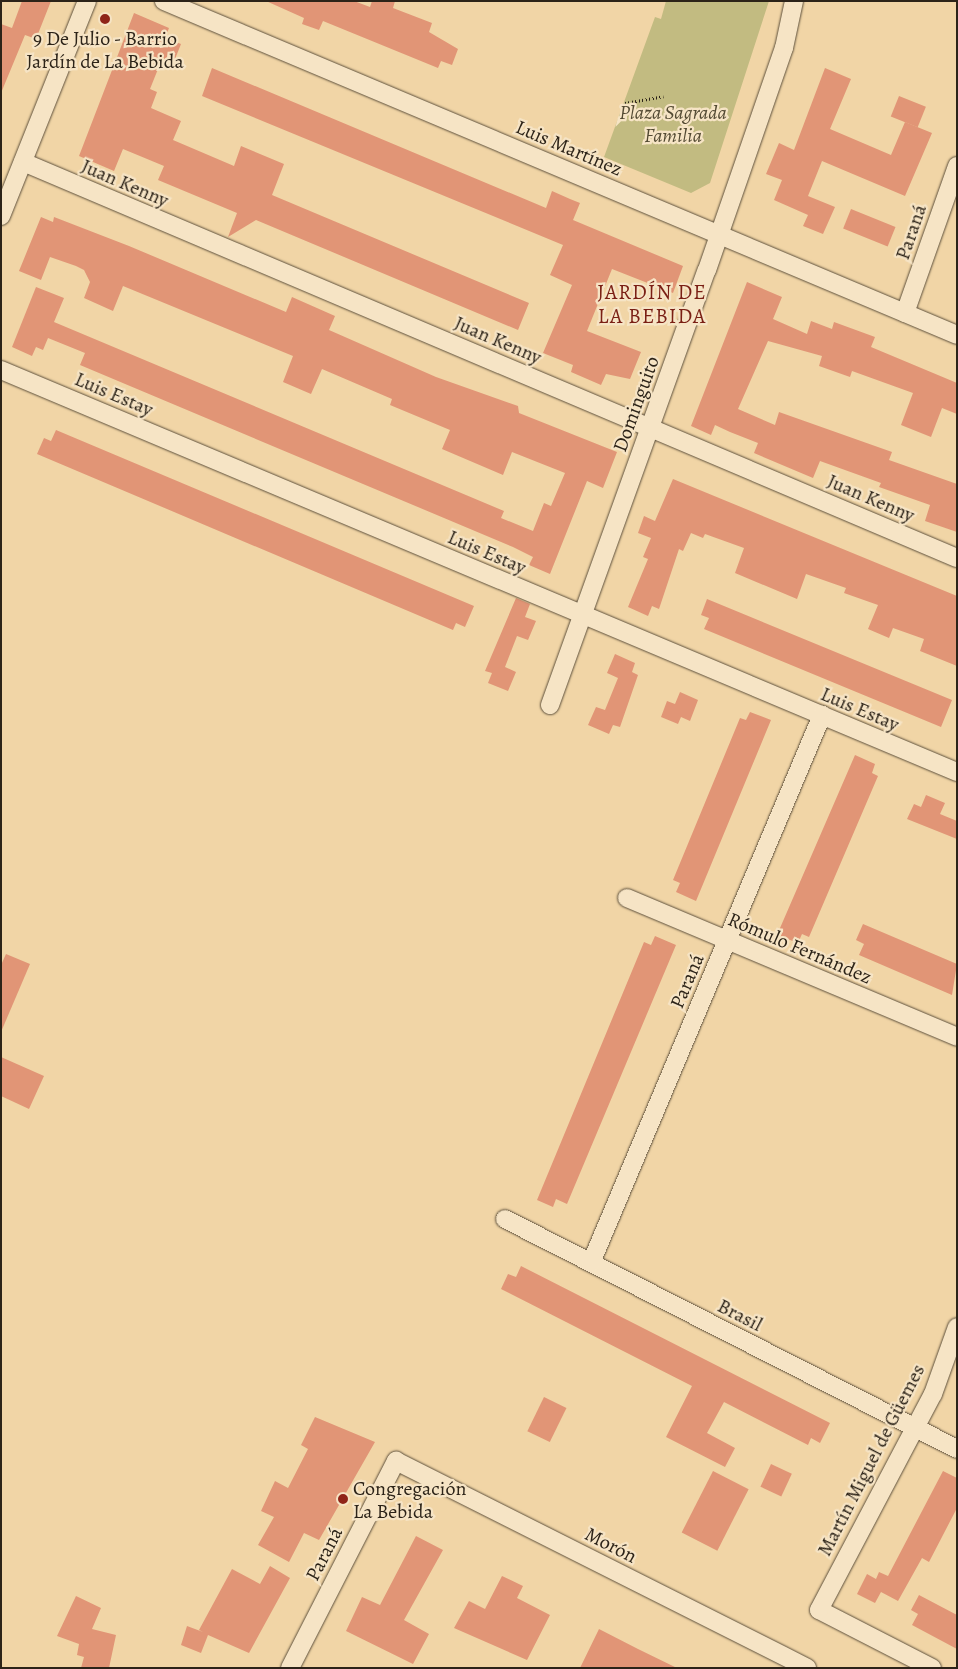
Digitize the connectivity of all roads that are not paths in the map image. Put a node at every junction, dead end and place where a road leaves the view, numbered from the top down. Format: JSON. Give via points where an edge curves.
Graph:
{"nodes":[{"id":1,"x":87,"y":1,"type":"edge"},
{"id":2,"x":164,"y":1,"type":"edge"},
{"id":3,"x":794,"y":1,"type":"edge"},
{"id":4,"x":23,"y":162,"type":"junction"},
{"id":5,"x":957,"y":166,"type":"edge"},
{"id":6,"x":1,"y":216,"type":"edge"},
{"id":7,"x":718,"y":234,"type":"junction"},
{"id":8,"x":906,"y":313,"type":"junction"},
{"id":9,"x":957,"y":335,"type":"edge"},
{"id":10,"x":1,"y":370,"type":"edge"},
{"id":11,"x":650,"y":428,"type":"junction"},
{"id":12,"x":957,"y":558,"type":"edge"},
{"id":13,"x":583,"y":615,"type":"junction"},
{"id":14,"x":550,"y":705,"type":"dead end"},
{"id":15,"x":822,"y":715,"type":"junction"},
{"id":16,"x":957,"y":772,"type":"edge"},
{"id":17,"x":627,"y":898,"type":"dead end"},
{"id":18,"x":727,"y":940,"type":"junction"},
{"id":19,"x":957,"y":1037,"type":"edge"},
{"id":20,"x":505,"y":1219,"type":"dead end"},
{"id":21,"x":591,"y":1263,"type":"junction"},
{"id":22,"x":957,"y":1327,"type":"edge"},
{"id":23,"x":915,"y":1428,"type":"junction"},
{"id":24,"x":957,"y":1449,"type":"edge"},
{"id":25,"x":396,"y":1460,"type":"joint"},
{"id":26,"x":290,"y":1668,"type":"edge"},
{"id":27,"x":807,"y":1668,"type":"edge"},
{"id":28,"x":932,"y":1668,"type":"edge"}],
"edges":[{"from":1,"to":4,"type":"street"},
{"from":2,"to":7,"type":"street","name":"Luis Martínez"},
{"from":3,"to":7,"type":"street","name":"Dominguito","via":[[784,48]]},
{"from":4,"to":6,"type":"street"},
{"from":4,"to":11,"type":"street","name":"Juan Kenny"},
{"from":5,"to":8,"type":"street","name":"Paraná"},
{"from":7,"to":8,"type":"street","name":"Luis Martínez"},
{"from":7,"to":11,"type":"street","name":"Dominguito"},
{"from":8,"to":9,"type":"street","name":"Luis Martínez"},
{"from":10,"to":13,"type":"street","name":"Luis Estay"},
{"from":11,"to":12,"type":"street","name":"Juan Kenny"},
{"from":11,"to":13,"type":"street","name":"Dominguito"},
{"from":13,"to":14,"type":"street","name":"Dominguito"},
{"from":13,"to":15,"type":"street","name":"Luis Estay"},
{"from":15,"to":16,"type":"street","name":"Luis Estay"},
{"from":15,"to":18,"type":"street","name":"Paraná"},
{"from":17,"to":18,"type":"street","name":"Rómulo Fernández"},
{"from":18,"to":19,"type":"street","name":"Rómulo Fernández"},
{"from":18,"to":21,"type":"street","name":"Paraná"},
{"from":20,"to":21,"type":"street","name":"Brasil"},
{"from":21,"to":23,"type":"street","name":"Brasil"},
{"from":22,"to":23,"type":"street","name":"Martín Miguel de Güemes"},
{"from":23,"to":24,"type":"street","name":"Brasil"},
{"from":23,"to":28,"type":"street","name":"Martín Miguel de Güemes","via":[[819,1610]]},
{"from":25,"to":26,"type":"street","name":"Paraná"},
{"from":25,"to":27,"type":"street","name":"Morón"}]}
